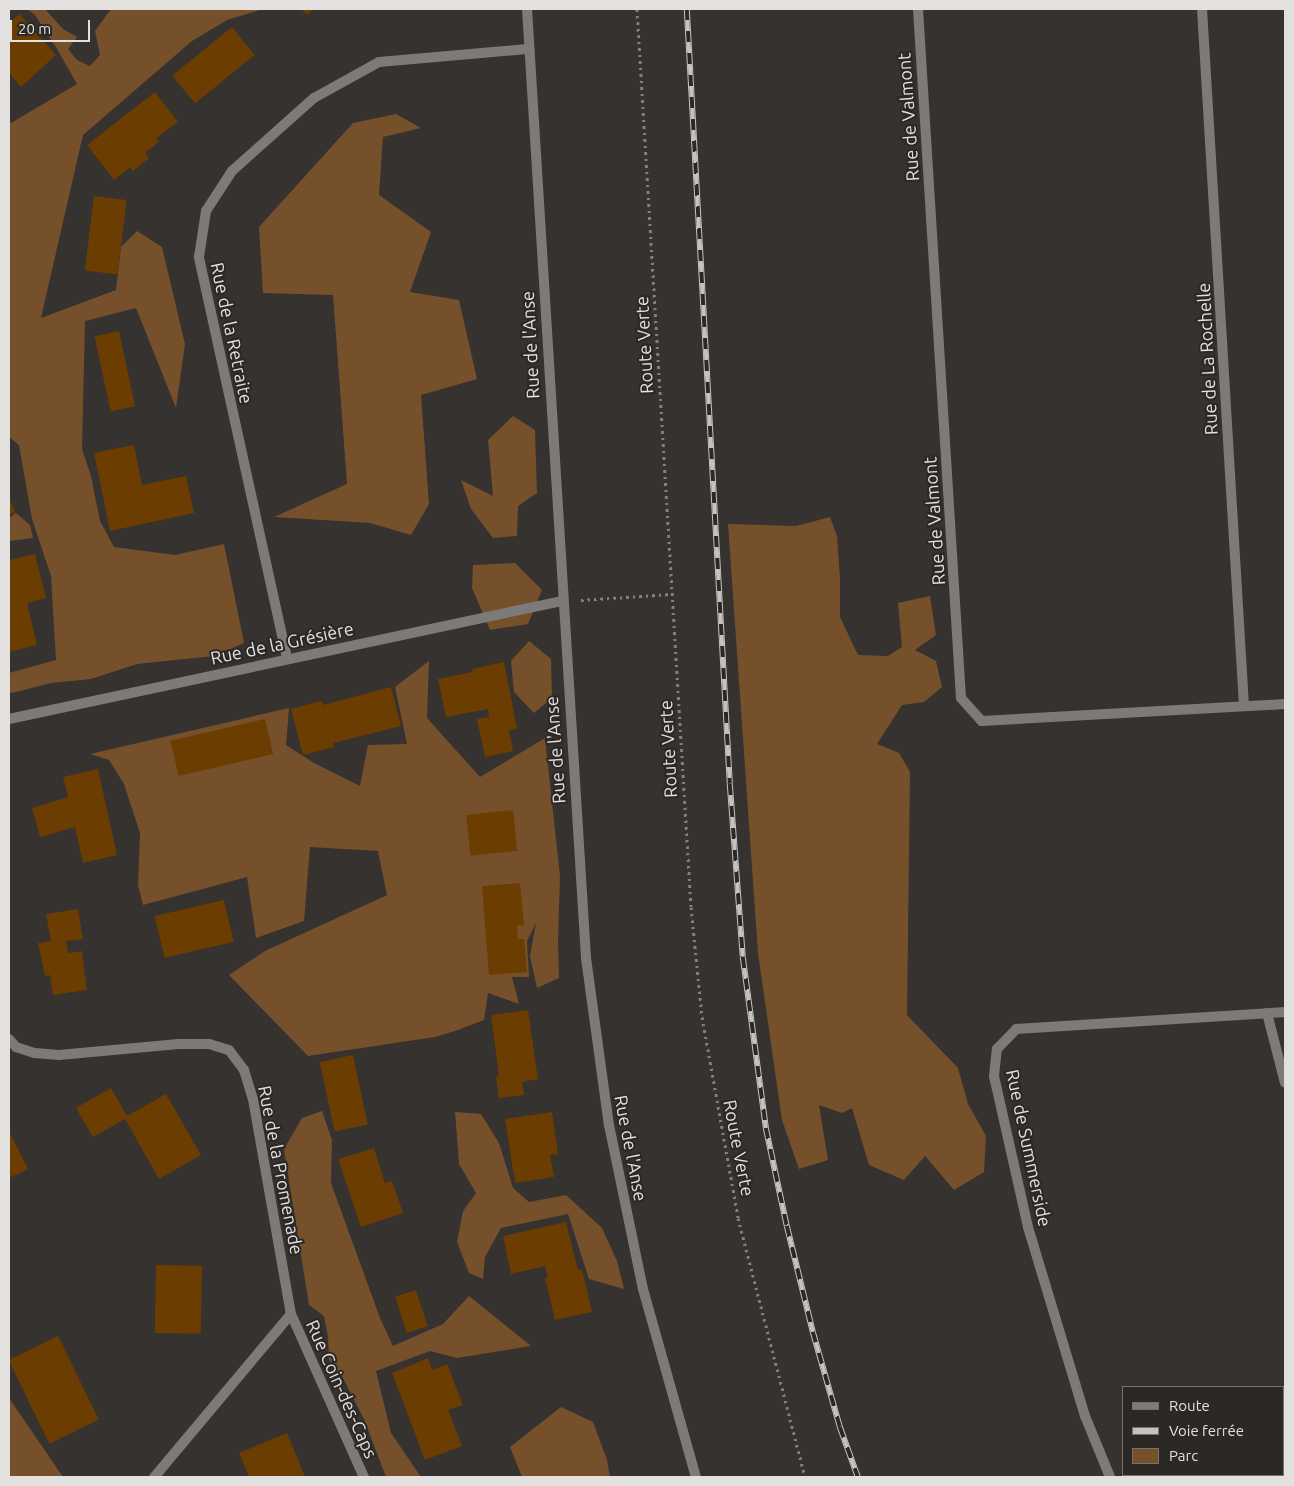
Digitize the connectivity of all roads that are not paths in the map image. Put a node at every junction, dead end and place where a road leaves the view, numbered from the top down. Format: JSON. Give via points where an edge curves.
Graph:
{"nodes":[{"id":1,"x":527,"y":9,"type":"edge"},
{"id":2,"x":918,"y":9,"type":"edge"},
{"id":3,"x":1202,"y":9,"type":"edge"},
{"id":4,"x":529,"y":49,"type":"junction"},
{"id":5,"x":562,"y":601,"type":"junction"},
{"id":6,"x":287,"y":658,"type":"junction"},
{"id":7,"x":1285,"y":704,"type":"edge"},
{"id":8,"x":1244,"y":706,"type":"junction"},
{"id":9,"x":9,"y":719,"type":"edge"},
{"id":10,"x":1285,"y":1012,"type":"edge"},
{"id":11,"x":1267,"y":1013,"type":"junction"},
{"id":12,"x":9,"y":1039,"type":"edge"},
{"id":13,"x":1285,"y":1084,"type":"edge"},
{"id":14,"x":291,"y":1314,"type":"junction"},
{"id":15,"x":154,"y":1477,"type":"edge"},
{"id":16,"x":364,"y":1477,"type":"edge"},
{"id":17,"x":696,"y":1477,"type":"edge"},
{"id":18,"x":1110,"y":1477,"type":"edge"}],
"edges":[{"from":1,"to":4,"type":"street","name":"Rue de l'Anse"},
{"from":2,"to":8,"type":"street","name":"Rue de Valmont","via":[[961,698],[982,721]]},
{"from":3,"to":8,"type":"street","name":"Rue de La Rochelle"},
{"from":4,"to":5,"type":"street","name":"Rue de l'Anse"},
{"from":4,"to":6,"type":"street","name":"Rue de la Retraite","via":[[379,62],[314,98],[232,171],[206,210],[199,257]]},
{"from":5,"to":6,"type":"street","name":"Rue de la Grésière"},
{"from":5,"to":17,"type":"street","name":"Rue de l'Anse","via":[[586,958],[609,1125],[643,1289]]},
{"from":6,"to":9,"type":"street","name":"Rue de la Grésière"},
{"from":7,"to":8,"type":"street","name":"Rue de Valmont"},
{"from":10,"to":11,"type":"street","name":"Rue de Summerside"},
{"from":11,"to":13,"type":"street"},
{"from":11,"to":18,"type":"street","name":"Rue de Summerside","via":[[1016,1030],[997,1049],[994,1076],[1028,1227],[1085,1416]]},
{"from":12,"to":14,"type":"street","name":"Rue de la Promenade","via":[[16,1047],[59,1056],[178,1044],[209,1044],[229,1050],[244,1070],[253,1099]]},
{"from":14,"to":15,"type":"street"},
{"from":14,"to":16,"type":"street","name":"Rue Coin-des-Caps"}]}
